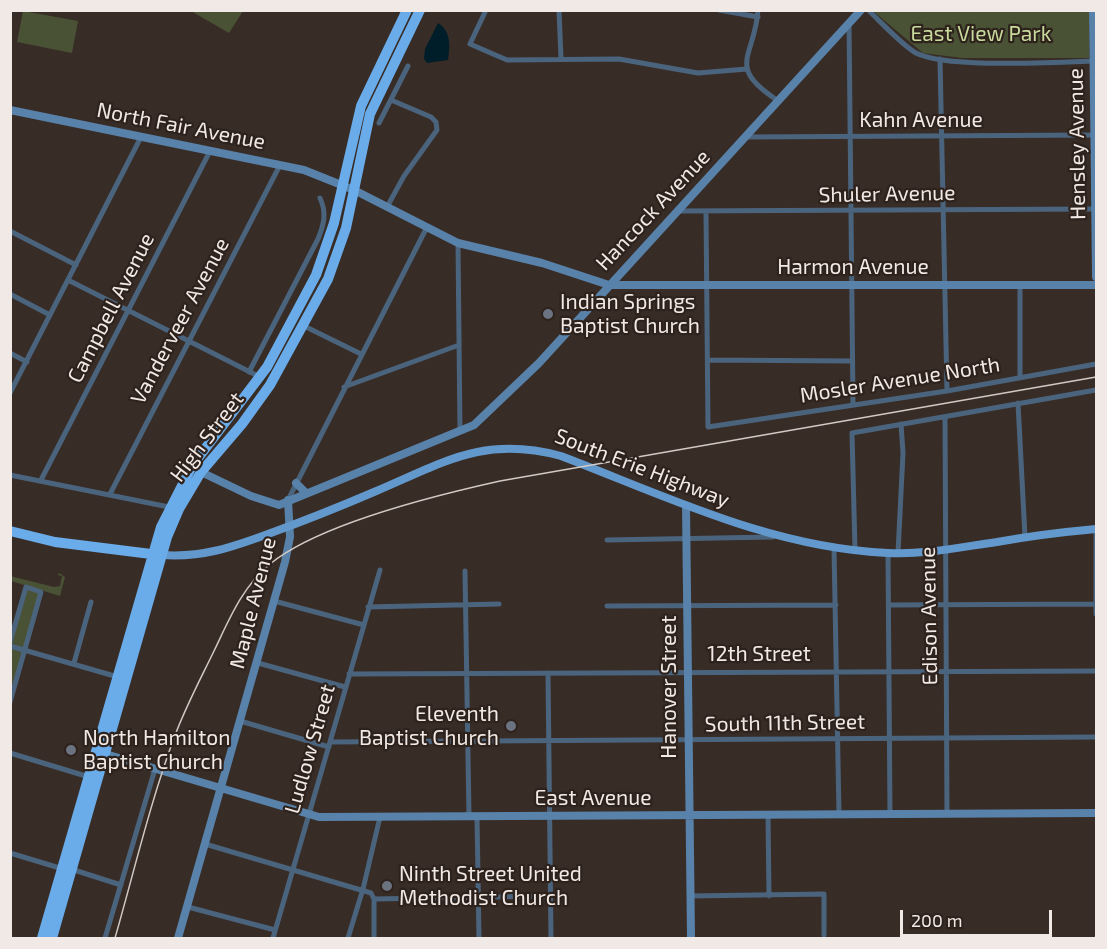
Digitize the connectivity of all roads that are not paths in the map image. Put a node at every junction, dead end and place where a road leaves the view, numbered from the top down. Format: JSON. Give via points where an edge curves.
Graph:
{"nodes":[{"id":1,"x":407,"y":10,"type":"edge"},
{"id":2,"x":420,"y":10,"type":"edge"},
{"id":3,"x":486,"y":10,"type":"edge"},
{"id":4,"x":559,"y":10,"type":"edge"},
{"id":5,"x":719,"y":10,"type":"edge"},
{"id":6,"x":861,"y":10,"type":"edge"},
{"id":7,"x":868,"y":10,"type":"edge"},
{"id":8,"x":1093,"y":10,"type":"edge"},
{"id":9,"x":758,"y":14,"type":"edge"},
{"id":10,"x":849,"y":22,"type":"junction"},
{"id":11,"x":561,"y":58,"type":"junction"},
{"id":12,"x":940,"y":59,"type":"junction"},
{"id":13,"x":1095,"y":61,"type":"edge"},
{"id":14,"x":408,"y":66,"type":"dead end"},
{"id":15,"x":747,"y":69,"type":"junction"},
{"id":16,"x":391,"y":100,"type":"junction"},
{"id":17,"x":777,"y":100,"type":"junction"},
{"id":18,"x":10,"y":110,"type":"edge"},
{"id":19,"x":379,"y":123,"type":"dead end"},
{"id":20,"x":1096,"y":135,"type":"edge"},
{"id":21,"x":850,"y":136,"type":"junction"},
{"id":22,"x":141,"y":137,"type":"junction"},
{"id":23,"x":745,"y":137,"type":"junction"},
{"id":24,"x":942,"y":137,"type":"junction"},
{"id":25,"x":210,"y":151,"type":"junction"},
{"id":26,"x":280,"y":165,"type":"junction"},
{"id":27,"x":342,"y":184,"type":"junction"},
{"id":28,"x":354,"y":190,"type":"junction"},
{"id":29,"x":320,"y":198,"type":"dead end"},
{"id":30,"x":387,"y":207,"type":"junction"},
{"id":31,"x":944,"y":209,"type":"junction"},
{"id":32,"x":1096,"y":209,"type":"edge"},
{"id":33,"x":851,"y":210,"type":"junction"},
{"id":34,"x":677,"y":211,"type":"junction"},
{"id":35,"x":706,"y":212,"type":"junction"},
{"id":36,"x":427,"y":227,"type":"junction"},
{"id":37,"x":10,"y":231,"type":"edge"},
{"id":38,"x":458,"y":243,"type":"junction"},
{"id":39,"x":76,"y":265,"type":"junction"},
{"id":40,"x":1096,"y":277,"type":"edge"},
{"id":41,"x":68,"y":280,"type":"junction"},
{"id":42,"x":944,"y":284,"type":"junction"},
{"id":43,"x":1020,"y":284,"type":"junction"},
{"id":44,"x":609,"y":285,"type":"junction"},
{"id":45,"x":707,"y":285,"type":"junction"},
{"id":46,"x":852,"y":285,"type":"junction"},
{"id":47,"x":1096,"y":285,"type":"edge"},
{"id":48,"x":10,"y":294,"type":"edge"},
{"id":49,"x":129,"y":311,"type":"junction"},
{"id":50,"x":50,"y":315,"type":"junction"},
{"id":51,"x":304,"y":326,"type":"junction"},
{"id":52,"x":188,"y":341,"type":"junction"},
{"id":53,"x":459,"y":345,"type":"junction"},
{"id":54,"x":10,"y":353,"type":"edge"},
{"id":55,"x":361,"y":354,"type":"junction"},
{"id":56,"x":708,"y":360,"type":"junction"},
{"id":57,"x":852,"y":361,"type":"junction"},
{"id":58,"x":27,"y":362,"type":"junction"},
{"id":59,"x":1096,"y":364,"type":"edge"},
{"id":60,"x":255,"y":375,"type":"junction"},
{"id":61,"x":1020,"y":378,"type":"junction"},
{"id":62,"x":344,"y":387,"type":"junction"},
{"id":63,"x":1096,"y":390,"type":"edge"},
{"id":64,"x":947,"y":391,"type":"junction"},
{"id":65,"x":10,"y":393,"type":"edge"},
{"id":66,"x":1018,"y":403,"type":"junction"},
{"id":67,"x":854,"y":404,"type":"junction"},
{"id":68,"x":945,"y":417,"type":"junction"},
{"id":69,"x":901,"y":424,"type":"junction"},
{"id":70,"x":460,"y":431,"type":"junction"},
{"id":71,"x":201,"y":472,"type":"junction"},
{"id":72,"x":10,"y":475,"type":"edge"},
{"id":73,"x":41,"y":480,"type":"junction"},
{"id":74,"x":296,"y":483,"type":"junction"},
{"id":75,"x":305,"y":492,"type":"junction"},
{"id":76,"x":110,"y":494,"type":"junction"},
{"id":77,"x":288,"y":500,"type":"junction"},
{"id":78,"x":686,"y":506,"type":"junction"},
{"id":79,"x":169,"y":507,"type":"junction"},
{"id":80,"x":288,"y":526,"type":"junction"},
{"id":81,"x":1096,"y":529,"type":"edge"},
{"id":82,"x":10,"y":531,"type":"edge"},
{"id":83,"x":1096,"y":534,"type":"edge"},
{"id":84,"x":779,"y":537,"type":"junction"},
{"id":85,"x":1025,"y":537,"type":"junction"},
{"id":86,"x":686,"y":539,"type":"junction"},
{"id":87,"x":607,"y":540,"type":"dead end"},
{"id":88,"x":834,"y":548,"type":"junction"},
{"id":89,"x":855,"y":550,"type":"junction"},
{"id":90,"x":944,"y":550,"type":"junction"},
{"id":91,"x":888,"y":553,"type":"junction"},
{"id":92,"x":898,"y":553,"type":"junction"},
{"id":93,"x":157,"y":554,"type":"junction"},
{"id":94,"x":380,"y":570,"type":"dead end"},
{"id":95,"x":465,"y":571,"type":"dead end"},
{"id":96,"x":274,"y":601,"type":"junction"},
{"id":97,"x":91,"y":602,"type":"dead end"},
{"id":98,"x":500,"y":604,"type":"dead end"},
{"id":99,"x":1096,"y":604,"type":"edge"},
{"id":100,"x":466,"y":605,"type":"junction"},
{"id":101,"x":836,"y":605,"type":"junction"},
{"id":102,"x":889,"y":605,"type":"junction"},
{"id":103,"x":945,"y":605,"type":"junction"},
{"id":104,"x":607,"y":606,"type":"dead end"},
{"id":105,"x":687,"y":606,"type":"junction"},
{"id":106,"x":368,"y":607,"type":"junction"},
{"id":107,"x":1096,"y":614,"type":"edge"},
{"id":108,"x":364,"y":625,"type":"junction"},
{"id":109,"x":10,"y":644,"type":"edge"},
{"id":110,"x":24,"y":650,"type":"junction"},
{"id":111,"x":74,"y":663,"type":"junction"},
{"id":112,"x":258,"y":663,"type":"junction"},
{"id":113,"x":836,"y":670,"type":"junction"},
{"id":114,"x":688,"y":671,"type":"junction"},
{"id":115,"x":888,"y":671,"type":"junction"},
{"id":116,"x":946,"y":671,"type":"junction"},
{"id":117,"x":1096,"y":671,"type":"edge"},
{"id":118,"x":467,"y":672,"type":"junction"},
{"id":119,"x":548,"y":673,"type":"junction"},
{"id":120,"x":349,"y":674,"type":"junction"},
{"id":121,"x":121,"y":681,"type":"junction"},
{"id":122,"x":345,"y":687,"type":"junction"},
{"id":123,"x":10,"y":702,"type":"edge"},
{"id":124,"x":240,"y":721,"type":"junction"},
{"id":125,"x":1096,"y":737,"type":"edge"},
{"id":126,"x":838,"y":738,"type":"junction"},
{"id":127,"x":889,"y":738,"type":"junction"},
{"id":128,"x":947,"y":738,"type":"junction"},
{"id":129,"x":548,"y":740,"type":"junction"},
{"id":130,"x":687,"y":740,"type":"junction"},
{"id":131,"x":468,"y":741,"type":"junction"},
{"id":132,"x":329,"y":744,"type":"junction"},
{"id":133,"x":10,"y":753,"type":"edge"},
{"id":134,"x":101,"y":753,"type":"junction"},
{"id":135,"x":155,"y":769,"type":"junction"},
{"id":136,"x":90,"y":777,"type":"junction"},
{"id":137,"x":221,"y":789,"type":"junction"},
{"id":138,"x":1096,"y":813,"type":"edge"},
{"id":139,"x":309,"y":814,"type":"junction"},
{"id":140,"x":768,"y":814,"type":"junction"},
{"id":141,"x":839,"y":814,"type":"junction"},
{"id":142,"x":890,"y":814,"type":"junction"},
{"id":143,"x":948,"y":814,"type":"junction"},
{"id":144,"x":473,"y":816,"type":"junction"},
{"id":145,"x":549,"y":816,"type":"junction"},
{"id":146,"x":380,"y":817,"type":"junction"},
{"id":147,"x":688,"y":817,"type":"junction"},
{"id":148,"x":205,"y":844,"type":"junction"},
{"id":149,"x":10,"y":853,"type":"edge"},
{"id":150,"x":67,"y":870,"type":"junction"},
{"id":151,"x":292,"y":871,"type":"junction"},
{"id":152,"x":121,"y":885,"type":"junction"},
{"id":153,"x":363,"y":889,"type":"junction"},
{"id":154,"x":550,"y":896,"type":"junction"},
{"id":155,"x":690,"y":896,"type":"junction"},
{"id":156,"x":769,"y":896,"type":"junction"},
{"id":157,"x":478,"y":897,"type":"junction"},
{"id":158,"x":374,"y":899,"type":"junction"},
{"id":159,"x":188,"y":907,"type":"junction"},
{"id":160,"x":275,"y":930,"type":"junction"},
{"id":161,"x":824,"y":935,"type":"dead end"},
{"id":162,"x":42,"y":939,"type":"edge"},
{"id":163,"x":52,"y":939,"type":"edge"},
{"id":164,"x":105,"y":939,"type":"edge"},
{"id":165,"x":178,"y":939,"type":"edge"},
{"id":166,"x":273,"y":939,"type":"edge"},
{"id":167,"x":348,"y":939,"type":"edge"},
{"id":168,"x":374,"y":939,"type":"edge"},
{"id":169,"x":479,"y":939,"type":"edge"},
{"id":170,"x":551,"y":939,"type":"edge"},
{"id":171,"x":691,"y":939,"type":"edge"}],
"edges":[{"from":1,"to":27,"type":"highway","name":"High Street","via":[[362,106]]},
{"from":2,"to":28,"type":"highway","name":"High Street","via":[[370,114]]},
{"from":3,"to":11,"type":"street","via":[[470,44],[507,60]]},
{"from":4,"to":11,"type":"street"},
{"from":5,"to":9,"type":"street"},
{"from":6,"to":10,"type":"street","name":"Hancock Avenue"},
{"from":7,"to":12,"type":"street","via":[[911,50]]},
{"from":8,"to":13,"type":"street","name":"Hensley Avenue"},
{"from":9,"to":15,"type":"street","via":[[747,51]]},
{"from":10,"to":17,"type":"street","name":"Hancock Avenue"},
{"from":10,"to":21,"type":"street"},
{"from":11,"to":15,"type":"street","via":[[619,59],[698,74]]},
{"from":12,"to":13,"type":"street"},
{"from":12,"to":24,"type":"street"},
{"from":13,"to":20,"type":"street","name":"Hensley Avenue"},
{"from":14,"to":16,"type":"street"},
{"from":15,"to":17,"type":"street","via":[[758,88]]},
{"from":16,"to":19,"type":"street"},
{"from":16,"to":30,"type":"street","via":[[431,117],[437,130]]},
{"from":17,"to":23,"type":"street","name":"Hancock Avenue"},
{"from":18,"to":22,"type":"street","name":"North Fair Avenue"},
{"from":20,"to":24,"type":"street","name":"Kahn Avenue"},
{"from":20,"to":32,"type":"street","name":"Hensley Avenue"},
{"from":21,"to":23,"type":"street","name":"Kahn Avenue"},
{"from":21,"to":24,"type":"street","name":"Kahn Avenue"},
{"from":21,"to":33,"type":"street"},
{"from":22,"to":25,"type":"street","name":"North Fair Avenue"},
{"from":22,"to":39,"type":"street"},
{"from":23,"to":34,"type":"street","name":"Hancock Avenue"},
{"from":24,"to":31,"type":"street"},
{"from":25,"to":26,"type":"street","name":"North Fair Avenue"},
{"from":25,"to":49,"type":"street","name":"Campbell Avenue"},
{"from":26,"to":27,"type":"street","name":"North Fair Avenue"},
{"from":26,"to":52,"type":"street","name":"Vanderveer Avenue"},
{"from":27,"to":28,"type":"street","name":"North Fair Avenue"},
{"from":27,"to":60,"type":"highway","name":"High Street","via":[[326,250],[284,337]]},
{"from":28,"to":30,"type":"street","name":"North Fair Avenue"},
{"from":28,"to":51,"type":"highway","name":"High Street","via":[[339,252]]},
{"from":29,"to":60,"type":"street","name":"High Street","via":[[325,207],[318,239]]},
{"from":30,"to":36,"type":"street","name":"North Fair Avenue"},
{"from":31,"to":32,"type":"street","name":"Shuler Avenue"},
{"from":31,"to":33,"type":"street","name":"Shuler Avenue"},
{"from":31,"to":42,"type":"street"},
{"from":32,"to":40,"type":"street","name":"Hensley Avenue"},
{"from":33,"to":35,"type":"street","name":"Shuler Avenue"},
{"from":33,"to":46,"type":"street"},
{"from":34,"to":35,"type":"street","name":"Shuler Avenue"},
{"from":34,"to":44,"type":"street","name":"Hancock Avenue"},
{"from":35,"to":45,"type":"street"},
{"from":36,"to":38,"type":"street","name":"North Fair Avenue"},
{"from":36,"to":55,"type":"street","name":"Maple Avenue"},
{"from":37,"to":39,"type":"street"},
{"from":38,"to":44,"type":"street","name":"Harmon Avenue","via":[[542,263]]},
{"from":38,"to":53,"type":"street"},
{"from":39,"to":41,"type":"street"},
{"from":41,"to":49,"type":"street"},
{"from":41,"to":50,"type":"street"},
{"from":42,"to":43,"type":"street","name":"Harmon Avenue"},
{"from":42,"to":46,"type":"street","name":"Harmon Avenue"},
{"from":42,"to":64,"type":"street"},
{"from":43,"to":47,"type":"street","name":"Harmon Avenue"},
{"from":43,"to":61,"type":"street"},
{"from":44,"to":45,"type":"street","name":"Harmon Avenue"},
{"from":44,"to":70,"type":"street","name":"Hancock Avenue","via":[[539,363],[474,425]]},
{"from":45,"to":46,"type":"street","name":"Harmon Avenue"},
{"from":45,"to":56,"type":"street"},
{"from":46,"to":57,"type":"street"},
{"from":48,"to":50,"type":"street"},
{"from":49,"to":52,"type":"street"},
{"from":49,"to":73,"type":"street","name":"Campbell Avenue"},
{"from":50,"to":58,"type":"street"},
{"from":51,"to":55,"type":"street"},
{"from":51,"to":71,"type":"highway","name":"High Street","via":[[259,402]]},
{"from":52,"to":60,"type":"street"},
{"from":52,"to":76,"type":"street","name":"Vanderveer Avenue"},
{"from":53,"to":62,"type":"street"},
{"from":53,"to":70,"type":"street"},
{"from":54,"to":58,"type":"street"},
{"from":55,"to":62,"type":"street","name":"Maple Avenue"},
{"from":56,"to":57,"type":"street"},
{"from":56,"to":67,"type":"street","name":"Mosler Avenue North","via":[[708,427]]},
{"from":57,"to":67,"type":"street"},
{"from":58,"to":65,"type":"street"},
{"from":59,"to":61,"type":"street","name":"Mosler Avenue North"},
{"from":60,"to":79,"type":"highway","name":"High Street","via":[[201,452]]},
{"from":61,"to":64,"type":"street","name":"Mosler Avenue North"},
{"from":62,"to":74,"type":"street","name":"Maple Avenue"},
{"from":63,"to":66,"type":"street"},
{"from":64,"to":67,"type":"street","name":"Mosler Avenue North"},
{"from":66,"to":68,"type":"street"},
{"from":66,"to":85,"type":"street"},
{"from":68,"to":69,"type":"street"},
{"from":68,"to":90,"type":"street","name":"Edison Avenue"},
{"from":69,"to":89,"type":"street","via":[[852,433]]},
{"from":69,"to":92,"type":"street"},
{"from":70,"to":75,"type":"street","name":"Hancock Avenue"},
{"from":71,"to":77,"type":"street","name":"Hancock Avenue","via":[[274,504]]},
{"from":71,"to":93,"type":"highway","name":"High Street"},
{"from":72,"to":73,"type":"street"},
{"from":73,"to":76,"type":"street"},
{"from":74,"to":75,"type":"street"},
{"from":74,"to":77,"type":"street","name":"Maple Avenue"},
{"from":75,"to":77,"type":"street","name":"Hancock Avenue"},
{"from":76,"to":79,"type":"street"},
{"from":77,"to":80,"type":"street","name":"Maple Avenue"},
{"from":78,"to":80,"type":"main road","name":"South Erie Highway","via":[[561,456],[534,449],[503,449],[442,460]]},
{"from":78,"to":84,"type":"main road","name":"South Erie Highway"},
{"from":78,"to":86,"type":"street","name":"Hanover Street"},
{"from":79,"to":93,"type":"highway","name":"High Street"},
{"from":80,"to":93,"type":"main road","name":"South Erie Highway","via":[[217,552],[189,556]]},
{"from":80,"to":96,"type":"street","name":"Maple Avenue","via":[[288,552]]},
{"from":81,"to":85,"type":"main road","name":"South Erie Highway"},
{"from":82,"to":93,"type":"highway","via":[[55,542]]},
{"from":83,"to":99,"type":"street"},
{"from":84,"to":86,"type":"street"},
{"from":84,"to":88,"type":"main road","name":"South Erie Highway"},
{"from":85,"to":90,"type":"main road","name":"South Erie Highway"},
{"from":86,"to":87,"type":"street"},
{"from":86,"to":105,"type":"street","name":"Hanover Street"},
{"from":88,"to":89,"type":"main road","name":"South Erie Highway"},
{"from":88,"to":101,"type":"street"},
{"from":89,"to":91,"type":"main road","name":"South Erie Highway"},
{"from":90,"to":92,"type":"main road","name":"South Erie Highway"},
{"from":90,"to":103,"type":"street","name":"Edison Avenue"},
{"from":91,"to":92,"type":"main road","name":"South Erie Highway"},
{"from":91,"to":102,"type":"street"},
{"from":93,"to":121,"type":"highway","name":"High Street"},
{"from":94,"to":106,"type":"street","name":"Ludlow Street"},
{"from":95,"to":100,"type":"street"},
{"from":96,"to":108,"type":"street"},
{"from":96,"to":112,"type":"street","name":"Maple Avenue"},
{"from":97,"to":111,"type":"street"},
{"from":98,"to":100,"type":"street"},
{"from":99,"to":103,"type":"street"},
{"from":99,"to":107,"type":"street"},
{"from":100,"to":106,"type":"street"},
{"from":100,"to":118,"type":"street"},
{"from":101,"to":105,"type":"street"},
{"from":101,"to":113,"type":"street"},
{"from":102,"to":103,"type":"street"},
{"from":102,"to":115,"type":"street"},
{"from":103,"to":116,"type":"street","name":"Edison Avenue"},
{"from":104,"to":105,"type":"street"},
{"from":105,"to":114,"type":"street","name":"Hanover Street"},
{"from":106,"to":108,"type":"street","name":"Ludlow Street"},
{"from":108,"to":120,"type":"street","name":"Ludlow Street"},
{"from":109,"to":110,"type":"street"},
{"from":109,"to":110,"type":"street","via":[[26,587],[41,592]]},
{"from":110,"to":111,"type":"street"},
{"from":110,"to":123,"type":"street"},
{"from":111,"to":121,"type":"street"},
{"from":112,"to":122,"type":"street"},
{"from":112,"to":124,"type":"street","name":"Maple Avenue"},
{"from":113,"to":114,"type":"street","name":"12th Street"},
{"from":113,"to":115,"type":"street","name":"12th Street"},
{"from":113,"to":126,"type":"street"},
{"from":114,"to":119,"type":"street","name":"12th Street"},
{"from":114,"to":130,"type":"street","name":"Hanover Street"},
{"from":115,"to":116,"type":"street","name":"12th Street"},
{"from":115,"to":127,"type":"street"},
{"from":116,"to":117,"type":"street","name":"12th Street"},
{"from":116,"to":128,"type":"street","name":"Edison Avenue"},
{"from":118,"to":119,"type":"street","name":"12th Street"},
{"from":118,"to":120,"type":"street","name":"12th Street"},
{"from":118,"to":131,"type":"street"},
{"from":119,"to":129,"type":"street"},
{"from":120,"to":122,"type":"street","name":"Ludlow Street"},
{"from":121,"to":134,"type":"highway","name":"High Street"},
{"from":122,"to":132,"type":"street","name":"Ludlow Street"},
{"from":124,"to":132,"type":"street","name":"South 11th Street"},
{"from":124,"to":137,"type":"street","name":"Maple Avenue"},
{"from":125,"to":128,"type":"street","name":"South 11th Street"},
{"from":126,"to":127,"type":"street","name":"South 11th Street"},
{"from":126,"to":130,"type":"street","name":"South 11th Street"},
{"from":126,"to":141,"type":"street"},
{"from":127,"to":128,"type":"street","name":"South 11th Street"},
{"from":127,"to":142,"type":"street"},
{"from":128,"to":143,"type":"street","name":"Edison Avenue"},
{"from":129,"to":130,"type":"street","name":"South 11th Street"},
{"from":129,"to":131,"type":"street","name":"South 11th Street"},
{"from":129,"to":145,"type":"street"},
{"from":130,"to":147,"type":"street","name":"Hanover Street"},
{"from":131,"to":132,"type":"street","name":"South 11th Street"},
{"from":131,"to":144,"type":"street"},
{"from":132,"to":139,"type":"street","name":"Ludlow Street"},
{"from":133,"to":136,"type":"street"},
{"from":134,"to":135,"type":"street","name":"East Avenue"},
{"from":134,"to":136,"type":"highway","name":"High Street"},
{"from":134,"to":150,"type":"highway","name":"High Street"},
{"from":135,"to":137,"type":"street","name":"East Avenue"},
{"from":135,"to":152,"type":"street"},
{"from":136,"to":150,"type":"highway","name":"High Street"},
{"from":137,"to":139,"type":"street","name":"East Avenue"},
{"from":137,"to":148,"type":"street","name":"Maple Avenue"},
{"from":138,"to":143,"type":"street","name":"East Avenue"},
{"from":139,"to":146,"type":"street","name":"East Avenue"},
{"from":139,"to":151,"type":"street","name":"Ludlow Street"},
{"from":140,"to":141,"type":"street","name":"East Avenue"},
{"from":140,"to":147,"type":"street","name":"East Avenue"},
{"from":140,"to":156,"type":"street"},
{"from":141,"to":142,"type":"street","name":"East Avenue"},
{"from":142,"to":143,"type":"street","name":"East Avenue"},
{"from":144,"to":145,"type":"street","name":"East Avenue"},
{"from":144,"to":146,"type":"street","name":"East Avenue"},
{"from":144,"to":157,"type":"street"},
{"from":145,"to":147,"type":"street","name":"East Avenue"},
{"from":145,"to":154,"type":"street"},
{"from":146,"to":153,"type":"street"},
{"from":147,"to":155,"type":"street","name":"Hanover Street"},
{"from":148,"to":151,"type":"street"},
{"from":148,"to":159,"type":"street","name":"Maple Avenue"},
{"from":149,"to":150,"type":"street"},
{"from":150,"to":152,"type":"street"},
{"from":150,"to":162,"type":"highway","name":"High Street"},
{"from":150,"to":163,"type":"highway","name":"High Street"},
{"from":151,"to":153,"type":"street"},
{"from":151,"to":160,"type":"street","name":"Ludlow Street"},
{"from":152,"to":164,"type":"street"},
{"from":153,"to":158,"type":"street"},
{"from":153,"to":167,"type":"street"},
{"from":154,"to":157,"type":"street"},
{"from":154,"to":170,"type":"street"},
{"from":155,"to":156,"type":"street"},
{"from":155,"to":171,"type":"street","name":"Hanover Street"},
{"from":156,"to":161,"type":"street","via":[[824,894]]},
{"from":157,"to":158,"type":"street"},
{"from":157,"to":169,"type":"street"},
{"from":158,"to":168,"type":"street"},
{"from":159,"to":160,"type":"street"},
{"from":159,"to":165,"type":"street","name":"Maple Avenue"},
{"from":160,"to":166,"type":"street","name":"Ludlow Street"}]}
